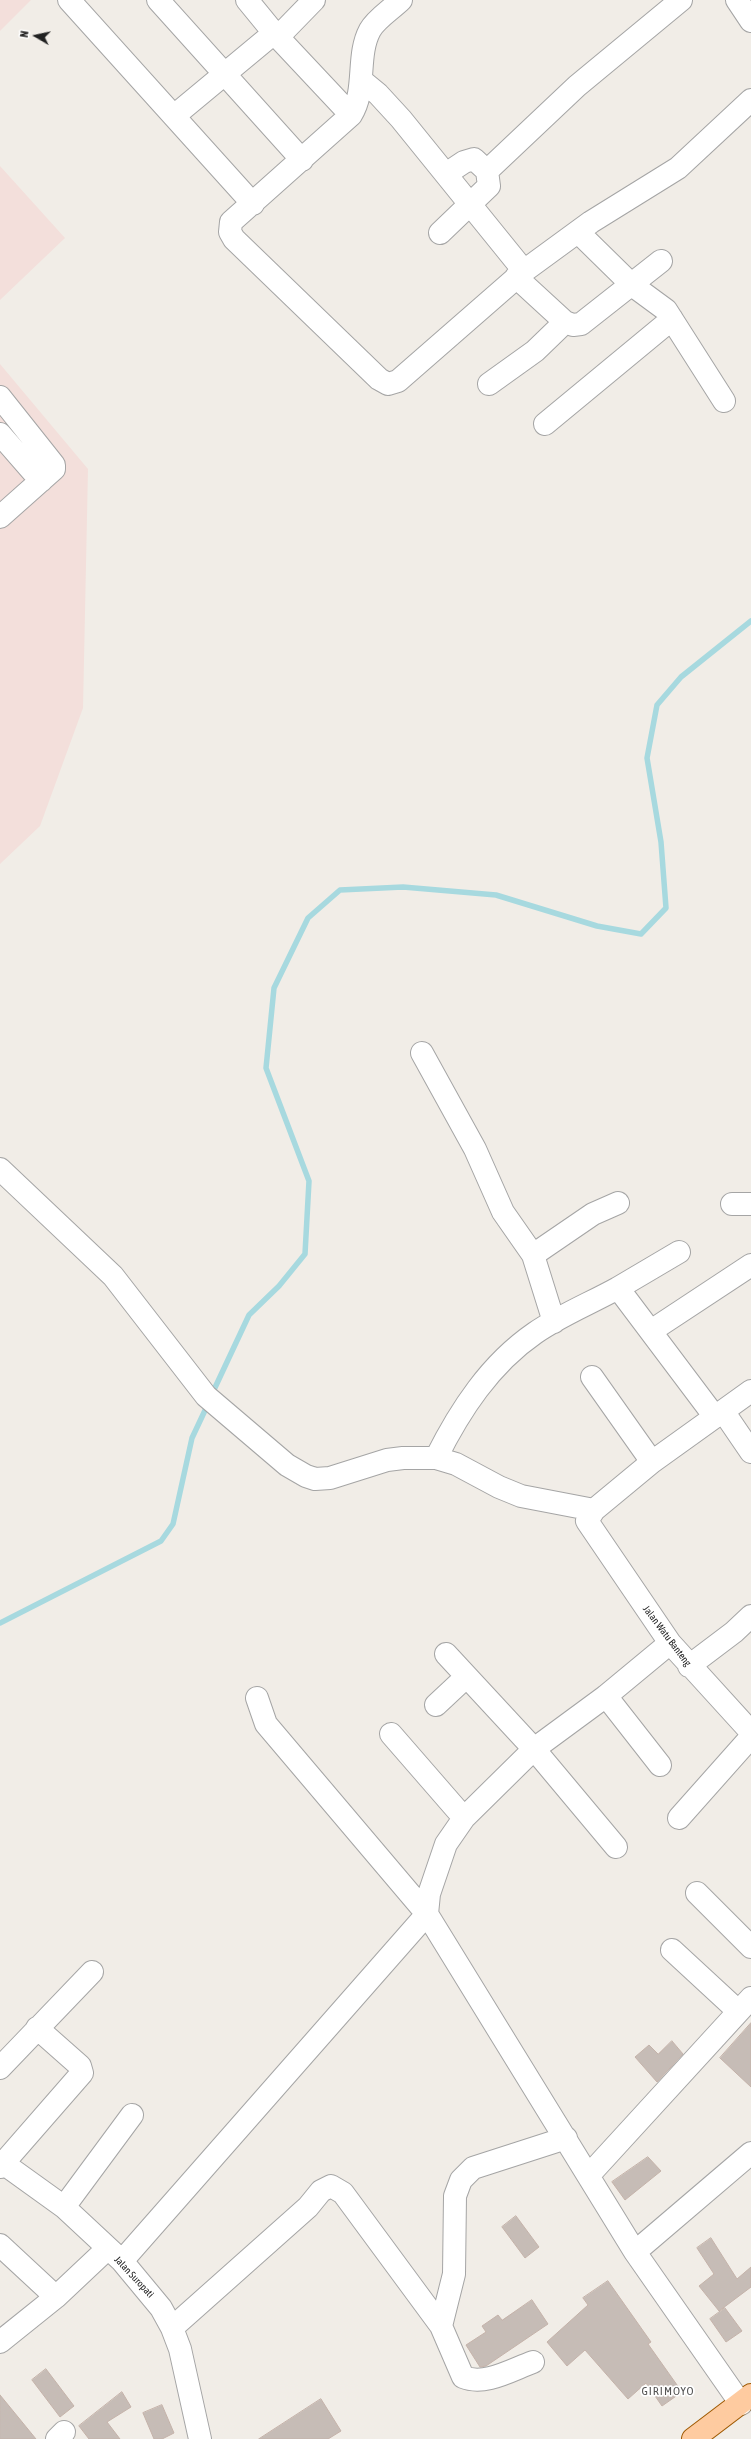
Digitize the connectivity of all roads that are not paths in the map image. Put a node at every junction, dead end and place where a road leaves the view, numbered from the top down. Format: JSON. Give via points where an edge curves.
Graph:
{"nodes":[{"id":1,"x":69,"y":0,"type":"edge"},
{"id":2,"x":247,"y":0,"type":"edge"},
{"id":3,"x":314,"y":0,"type":"edge"},
{"id":4,"x":401,"y":0,"type":"edge"},
{"id":5,"x":681,"y":0,"type":"edge"},
{"id":6,"x":737,"y":0,"type":"edge"},
{"id":7,"x":165,"y":2,"type":"edge"},
{"id":8,"x":751,"y":21,"type":"edge"},
{"id":9,"x":276,"y":35,"type":"junction"},
{"id":10,"x":224,"y":73,"type":"junction"},
{"id":11,"x":361,"y":80,"type":"junction"},
{"id":12,"x":751,"y":100,"type":"edge"},
{"id":13,"x":351,"y":115,"type":"junction"},
{"id":14,"x":174,"y":116,"type":"junction"},
{"id":15,"x":302,"y":160,"type":"junction"},
{"id":16,"x":487,"y":171,"type":"junction"},
{"id":17,"x":446,"y":174,"type":"junction"},
{"id":18,"x":253,"y":204,"type":"junction"},
{"id":19,"x":470,"y":204,"type":"junction"},
{"id":20,"x":578,"y":232,"type":"junction"},
{"id":21,"x":440,"y":233,"type":"dead end"},
{"id":22,"x":661,"y":261,"type":"dead end"},
{"id":23,"x":520,"y":274,"type":"junction"},
{"id":24,"x":632,"y":285,"type":"junction"},
{"id":25,"x":672,"y":319,"type":"junction"},
{"id":26,"x":566,"y":322,"type":"junction"},
{"id":27,"x":489,"y":384,"type":"dead end"},
{"id":28,"x":0,"y":397,"type":"edge"},
{"id":29,"x":724,"y":402,"type":"dead end"},
{"id":30,"x":545,"y":424,"type":"dead end"},
{"id":31,"x":0,"y":434,"type":"edge"},
{"id":32,"x":41,"y":481,"type":"junction"},
{"id":33,"x":0,"y":517,"type":"edge"},
{"id":34,"x":422,"y":1053,"type":"dead end"},
{"id":35,"x":0,"y":1169,"type":"edge"},
{"id":36,"x":618,"y":1203,"type":"dead end"},
{"id":37,"x":680,"y":1252,"type":"dead end"},
{"id":38,"x":533,"y":1255,"type":"junction"},
{"id":39,"x":751,"y":1265,"type":"edge"},
{"id":40,"x":618,"y":1288,"type":"junction"},
{"id":41,"x":554,"y":1322,"type":"junction"},
{"id":42,"x":651,"y":1331,"type":"junction"},
{"id":43,"x":592,"y":1377,"type":"dead end"},
{"id":44,"x":751,"y":1391,"type":"edge"},
{"id":45,"x":719,"y":1414,"type":"junction"},
{"id":46,"x":751,"y":1452,"type":"edge"},
{"id":47,"x":436,"y":1458,"type":"junction"},
{"id":48,"x":652,"y":1462,"type":"junction"},
{"id":49,"x":592,"y":1521,"type":"junction"},
{"id":50,"x":751,"y":1616,"type":"edge"},
{"id":51,"x":670,"y":1642,"type":"junction"},
{"id":52,"x":446,"y":1654,"type":"dead end"},
{"id":53,"x":689,"y":1666,"type":"junction"},
{"id":54,"x":466,"y":1677,"type":"junction"},
{"id":55,"x":606,"y":1696,"type":"junction"},
{"id":56,"x":257,"y":1698,"type":"dead end"},
{"id":57,"x":436,"y":1705,"type":"dead end"},
{"id":58,"x":751,"y":1732,"type":"edge"},
{"id":59,"x":391,"y":1734,"type":"dead end"},
{"id":60,"x":751,"y":1737,"type":"edge"},
{"id":61,"x":534,"y":1749,"type":"junction"},
{"id":62,"x":660,"y":1765,"type":"dead end"},
{"id":63,"x":464,"y":1818,"type":"junction"},
{"id":64,"x":679,"y":1818,"type":"dead end"},
{"id":65,"x":616,"y":1847,"type":"dead end"},
{"id":66,"x":697,"y":1893,"type":"dead end"},
{"id":67,"x":427,"y":1914,"type":"junction"},
{"id":68,"x":751,"y":1947,"type":"edge"},
{"id":69,"x":672,"y":1950,"type":"dead end"},
{"id":70,"x":92,"y":1972,"type":"dead end"},
{"id":71,"x":745,"y":2004,"type":"edge"},
{"id":72,"x":37,"y":2028,"type":"junction"},
{"id":73,"x":0,"y":2068,"type":"edge"},
{"id":74,"x":132,"y":2115,"type":"dead end"},
{"id":75,"x":566,"y":2138,"type":"junction"},
{"id":76,"x":751,"y":2153,"type":"edge"},
{"id":77,"x":1,"y":2164,"type":"edge"},
{"id":78,"x":589,"y":2175,"type":"junction"},
{"id":79,"x":64,"y":2207,"type":"junction"},
{"id":80,"x":0,"y":2245,"type":"edge"},
{"id":81,"x":635,"y":2252,"type":"junction"},
{"id":82,"x":114,"y":2255,"type":"junction"},
{"id":83,"x":56,"y":2297,"type":"junction"},
{"id":84,"x":441,"y":2326,"type":"junction"},
{"id":85,"x":172,"y":2328,"type":"junction"},
{"id":86,"x":0,"y":2342,"type":"edge"},
{"id":87,"x":533,"y":2362,"type":"dead end"},
{"id":88,"x":748,"y":2405,"type":"edge"},
{"id":89,"x":200,"y":2439,"type":"edge"},
{"id":90,"x":693,"y":2439,"type":"edge"}],
"edges":[{"from":1,"to":14,"type":"street"},
{"from":2,"to":9,"type":"street"},
{"from":3,"to":9,"type":"street"},
{"from":4,"to":11,"type":"street","via":[[370,30]]},
{"from":5,"to":16,"type":"street","via":[[577,86]]},
{"from":6,"to":8,"type":"street"},
{"from":7,"to":10,"type":"street"},
{"from":9,"to":10,"type":"street"},
{"from":9,"to":13,"type":"street"},
{"from":10,"to":14,"type":"street"},
{"from":10,"to":15,"type":"street"},
{"from":11,"to":13,"type":"street","via":[[359,98]]},
{"from":11,"to":17,"type":"street","via":[[391,107]]},
{"from":12,"to":20,"type":"street","via":[[678,168]]},
{"from":13,"to":15,"type":"street"},
{"from":14,"to":18,"type":"street"},
{"from":15,"to":18,"type":"street"},
{"from":16,"to":17,"type":"street","via":[[474,159],[469,159]]},
{"from":16,"to":19,"type":"street","via":[[489,186]]},
{"from":17,"to":19,"type":"street"},
{"from":18,"to":23,"type":"street","via":[[231,222],[230,232],[234,239],[379,379],[388,384],[398,381]]},
{"from":19,"to":21,"type":"street"},
{"from":19,"to":23,"type":"street"},
{"from":20,"to":23,"type":"street"},
{"from":20,"to":24,"type":"street"},
{"from":22,"to":24,"type":"street"},
{"from":23,"to":26,"type":"street"},
{"from":24,"to":25,"type":"street","via":[[666,310]]},
{"from":24,"to":26,"type":"street","via":[[581,324],[573,325]]},
{"from":25,"to":29,"type":"street"},
{"from":25,"to":30,"type":"street"},
{"from":26,"to":27,"type":"street","via":[[535,351]]},
{"from":28,"to":32,"type":"street","via":[[54,463],[54,469]]},
{"from":31,"to":32,"type":"street"},
{"from":32,"to":33,"type":"street"},
{"from":34,"to":38,"type":"street","via":[[476,1149],[503,1212]]},
{"from":35,"to":47,"type":"street","via":[[113,1276],[206,1396],[287,1466],[315,1479],[330,1478],[387,1460]]},
{"from":36,"to":38,"type":"street","via":[[593,1214]]},
{"from":37,"to":40,"type":"street"},
{"from":38,"to":41,"type":"street"},
{"from":39,"to":42,"type":"street"},
{"from":40,"to":41,"type":"street"},
{"from":40,"to":42,"type":"street"},
{"from":41,"to":47,"type":"street","via":[[518,1345],[479,1385],[452,1425]]},
{"from":42,"to":45,"type":"street"},
{"from":43,"to":48,"type":"street"},
{"from":44,"to":45,"type":"street"},
{"from":45,"to":46,"type":"street"},
{"from":45,"to":48,"type":"street"},
{"from":47,"to":49,"type":"street","via":[[456,1464],[521,1496]]},
{"from":48,"to":49,"type":"street"},
{"from":49,"to":51,"type":"street","name":"Jalan Watu Banteng"},
{"from":50,"to":53,"type":"street"},
{"from":51,"to":53,"type":"street","name":"Jalan Watu Banteng"},
{"from":51,"to":55,"type":"street"},
{"from":52,"to":54,"type":"street"},
{"from":53,"to":58,"type":"street","name":"Jalan Watu Banteng"},
{"from":54,"to":57,"type":"street"},
{"from":54,"to":61,"type":"street"},
{"from":55,"to":61,"type":"street"},
{"from":55,"to":62,"type":"street"},
{"from":56,"to":67,"type":"street","via":[[266,1724]]},
{"from":59,"to":63,"type":"street"},
{"from":60,"to":64,"type":"street"},
{"from":61,"to":63,"type":"street"},
{"from":61,"to":65,"type":"street"},
{"from":63,"to":67,"type":"street","via":[[446,1844],[429,1894]]},
{"from":66,"to":68,"type":"street"},
{"from":67,"to":75,"type":"street"},
{"from":67,"to":82,"type":"street"},
{"from":69,"to":71,"type":"street"},
{"from":70,"to":72,"type":"street"},
{"from":71,"to":78,"type":"street"},
{"from":72,"to":73,"type":"street"},
{"from":72,"to":77,"type":"street","via":[[80,2066],[82,2072]]},
{"from":74,"to":79,"type":"street"},
{"from":75,"to":78,"type":"street"},
{"from":75,"to":84,"type":"street","via":[[473,2168],[461,2180],[455,2196],[454,2274]]},
{"from":76,"to":81,"type":"street"},
{"from":77,"to":79,"type":"street","name":"Jalan Suropati"},
{"from":78,"to":81,"type":"street"},
{"from":79,"to":82,"type":"street","name":"Jalan Suropati"},
{"from":80,"to":83,"type":"street"},
{"from":81,"to":88,"type":"street"},
{"from":82,"to":83,"type":"street"},
{"from":82,"to":85,"type":"street","name":"Jalan Suropati","via":[[143,2284]]},
{"from":83,"to":86,"type":"street"},
{"from":84,"to":85,"type":"street","via":[[343,2193],[332,2186],[322,2191],[308,2207]]},
{"from":84,"to":87,"type":"street","via":[[463,2376],[473,2381]]},
{"from":85,"to":89,"type":"street","name":"Jalan Suropati","via":[[180,2349]]},
{"from":88,"to":90,"type":"main road"}]}
